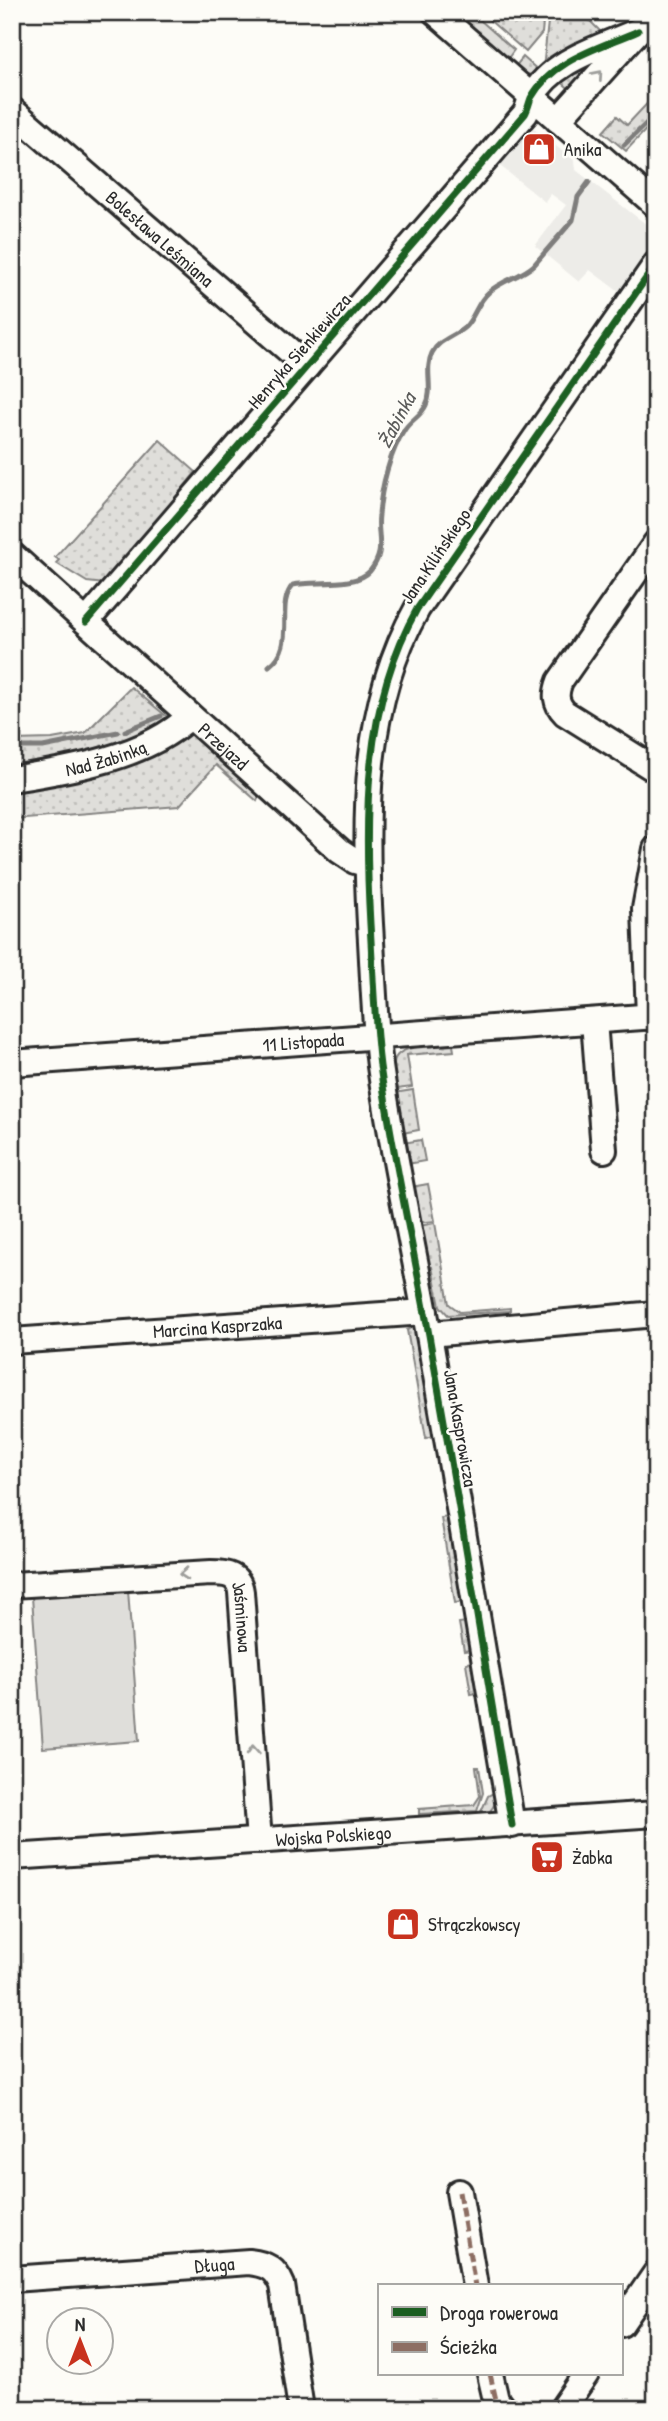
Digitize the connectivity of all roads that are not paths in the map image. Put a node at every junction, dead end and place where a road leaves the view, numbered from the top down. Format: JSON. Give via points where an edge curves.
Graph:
{"nodes":[{"id":1,"x":435,"y":12,"type":"edge"},
{"id":2,"x":647,"y":23,"type":"edge"},
{"id":3,"x":532,"y":97,"type":"junction"},
{"id":4,"x":12,"y":110,"type":"edge"},
{"id":5,"x":558,"y":120,"type":"junction"},
{"id":6,"x":656,"y":205,"type":"edge"},
{"id":7,"x":656,"y":264,"type":"edge"},
{"id":8,"x":307,"y":366,"type":"junction"},
{"id":9,"x":656,"y":543,"type":"edge"},
{"id":10,"x":12,"y":555,"type":"edge"},
{"id":11,"x":86,"y":622,"type":"junction"},
{"id":12,"x":190,"y":716,"type":"junction"},
{"id":13,"x":656,"y":770,"type":"edge"},
{"id":14,"x":12,"y":779,"type":"edge"},
{"id":15,"x":656,"y":849,"type":"edge"},
{"id":16,"x":367,"y":864,"type":"junction"},
{"id":17,"x":652,"y":1016,"type":"edge"},
{"id":18,"x":594,"y":1021,"type":"junction"},
{"id":19,"x":377,"y":1037,"type":"junction"},
{"id":20,"x":12,"y":1063,"type":"edge"},
{"id":21,"x":604,"y":1150,"type":"dead end"},
{"id":22,"x":656,"y":1314,"type":"edge"},
{"id":23,"x":427,"y":1323,"type":"junction"},
{"id":24,"x":12,"y":1340,"type":"edge"},
{"id":25,"x":12,"y":1585,"type":"edge"},
{"id":26,"x":656,"y":1814,"type":"edge"},
{"id":27,"x":512,"y":1825,"type":"junction"},
{"id":28,"x":258,"y":1829,"type":"junction"},
{"id":29,"x":12,"y":1857,"type":"edge"},
{"id":30,"x":459,"y":2192,"type":"dead end"},
{"id":31,"x":656,"y":2273,"type":"edge"},
{"id":32,"x":12,"y":2279,"type":"edge"},
{"id":33,"x":475,"y":2284,"type":"edge"},
{"id":34,"x":622,"y":2323,"type":"edge"},
{"id":35,"x":490,"y":2376,"type":"edge"},
{"id":36,"x":585,"y":2376,"type":"edge"},
{"id":37,"x":301,"y":2409,"type":"edge"},
{"id":38,"x":503,"y":2409,"type":"edge"},
{"id":39,"x":562,"y":2409,"type":"edge"}],
"edges":[{"from":1,"to":3,"type":"street"},
{"from":2,"to":3,"type":"street","name":"Henryka Sienkiewicza","via":[[574,57]]},
{"from":5,"to":2,"type":"street","one_way":true},
{"from":3,"to":5,"type":"street"},
{"from":3,"to":8,"type":"street","name":"Henryka Sienkiewicza","via":[[525,114]]},
{"from":4,"to":8,"type":"street","name":"Bolesława Leśmiana"},
{"from":5,"to":6,"type":"street"},
{"from":7,"to":16,"type":"street","name":"Jana Kilińskiego","via":[[404,633],[383,691],[375,730]]},
{"from":8,"to":11,"type":"street","name":"Henryka Sienkiewicza"},
{"from":9,"to":13,"type":"street","via":[[560,681],[556,696],[565,713]]},
{"from":10,"to":11,"type":"street"},
{"from":11,"to":12,"type":"street","name":"Przejazd"},
{"from":12,"to":14,"type":"street","name":"Nad Żabinką","via":[[173,732],[133,749],[67,769]]},
{"from":12,"to":16,"type":"street","name":"Przejazd","via":[[344,854]]},
{"from":15,"to":17,"type":"street","via":[[645,918]]},
{"from":16,"to":19,"type":"street","name":"Jana Kilińskiego"},
{"from":17,"to":18,"type":"street","name":"11 Listopada"},
{"from":18,"to":19,"type":"street","name":"11 Listopada"},
{"from":18,"to":21,"type":"street"},
{"from":19,"to":20,"type":"street","name":"11 Listopada"},
{"from":19,"to":23,"type":"street","name":"Jana Kasprowicza"},
{"from":22,"to":23,"type":"street","name":"Marcina Kasprzaka"},
{"from":23,"to":24,"type":"street","name":"Marcina Kasprzaka"},
{"from":23,"to":27,"type":"street","name":"Jana Kasprowicza"},
{"from":28,"to":25,"type":"street","name":"Jaśminowa","one_way":true,"via":[[242,1592],[237,1579],[231,1574],[211,1573]]},
{"from":26,"to":27,"type":"street","name":"Wojska Polskiego"},
{"from":27,"to":28,"type":"street","name":"Wojska Polskiego"},
{"from":28,"to":29,"type":"street","name":"Wojska Polskiego"},
{"from":30,"to":33,"type":"street"},
{"from":31,"to":34,"type":"street"},
{"from":32,"to":37,"type":"street","name":"Długa","via":[[249,2262],[267,2265],[282,2285]]},
{"from":35,"to":38,"type":"street"},
{"from":36,"to":39,"type":"street"}]}
